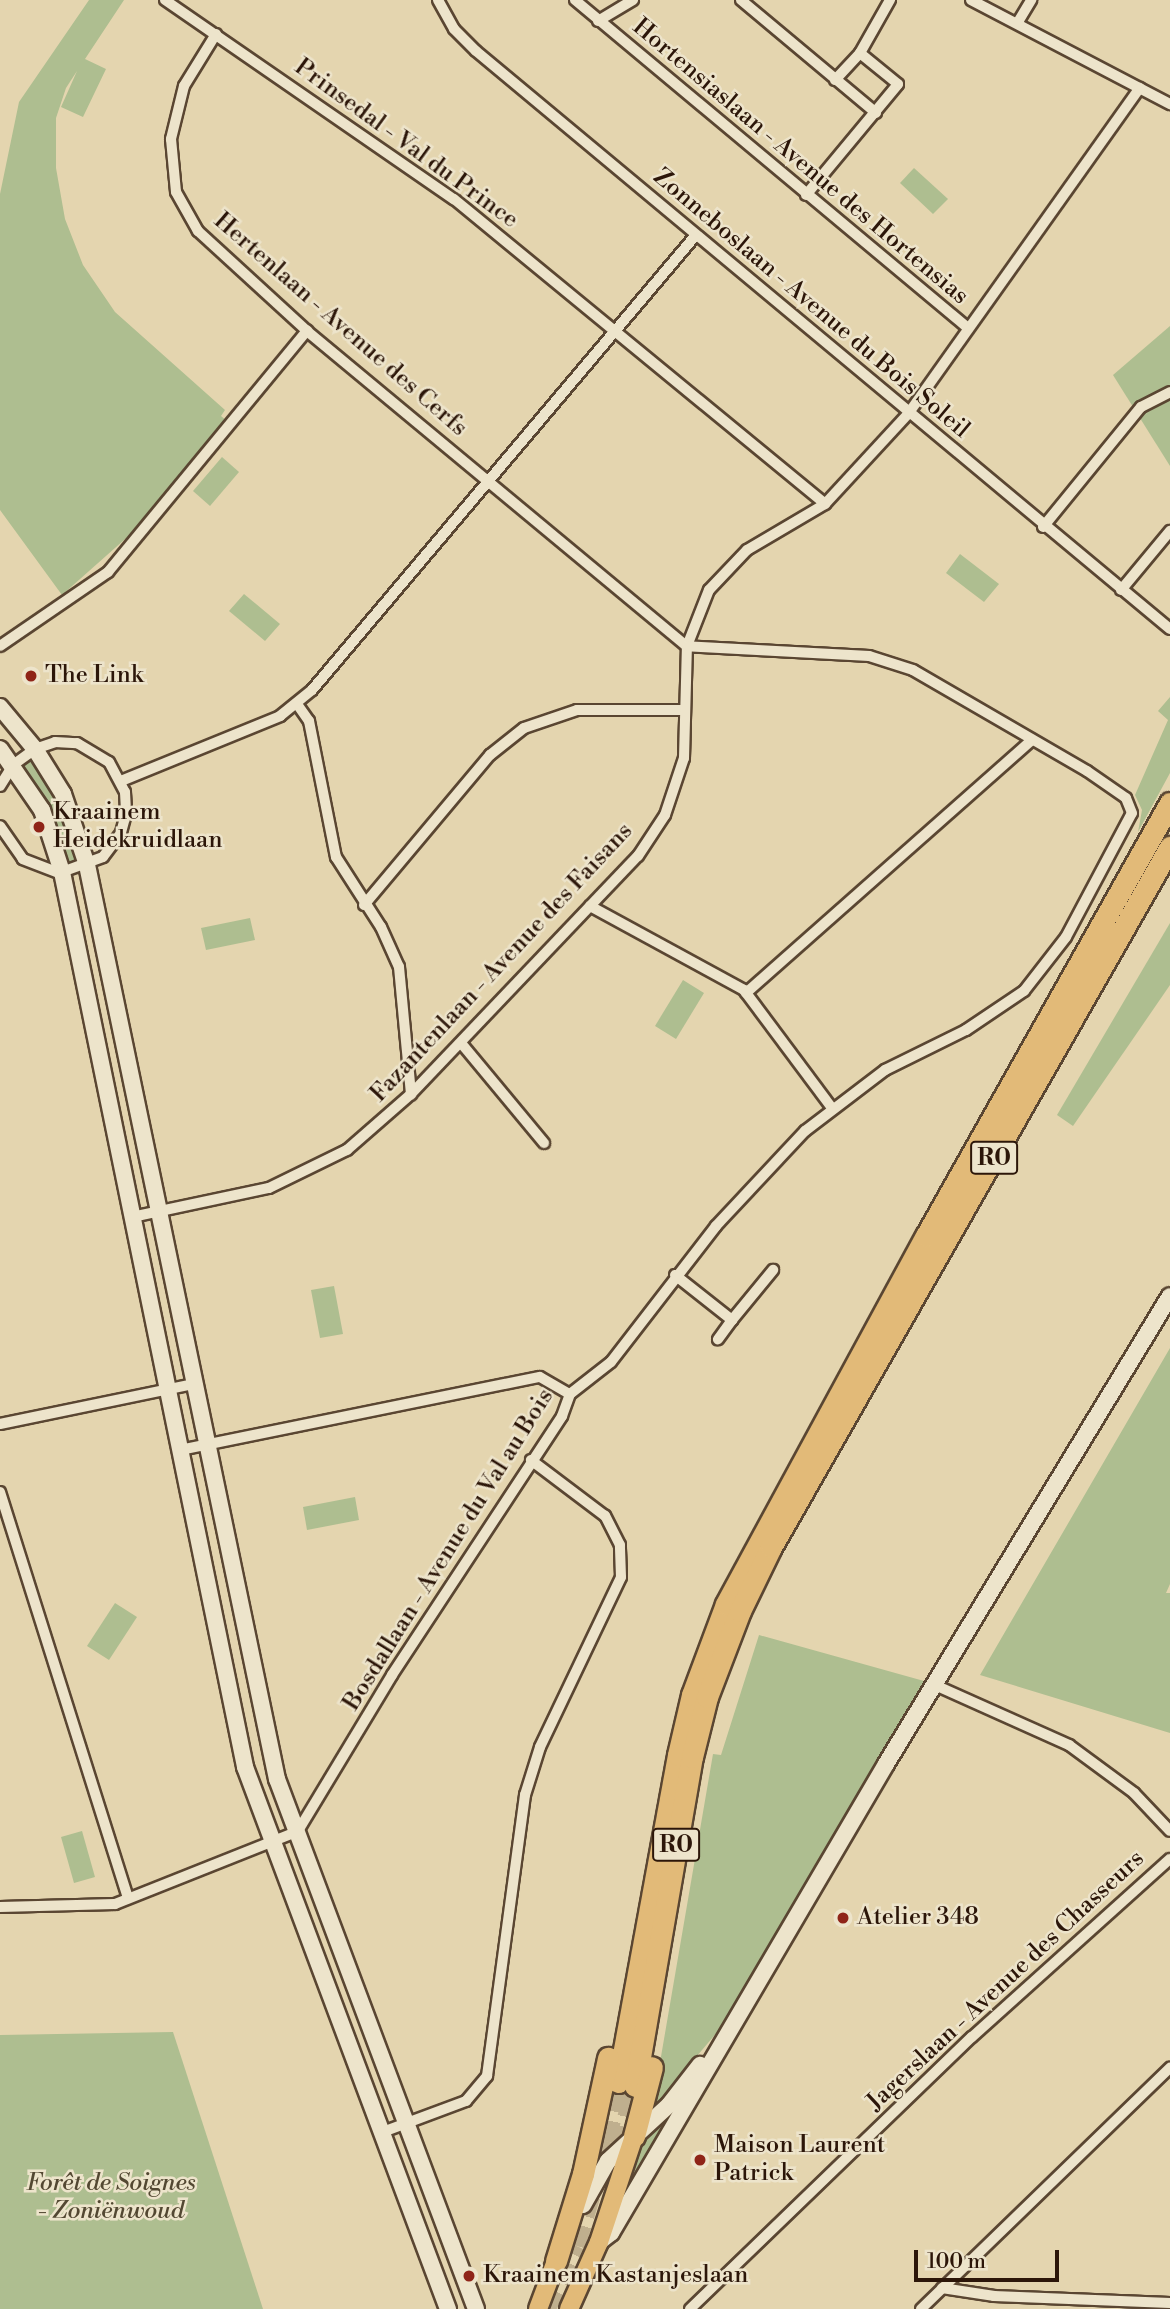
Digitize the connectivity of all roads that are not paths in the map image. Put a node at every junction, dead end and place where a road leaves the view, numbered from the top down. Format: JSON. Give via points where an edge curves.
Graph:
{"nodes":[{"id":1,"x":165,"y":0,"type":"edge"},
{"id":2,"x":438,"y":0,"type":"edge"},
{"id":3,"x":575,"y":0,"type":"edge"},
{"id":4,"x":633,"y":0,"type":"edge"},
{"id":5,"x":741,"y":0,"type":"edge"},
{"id":6,"x":890,"y":0,"type":"edge"},
{"id":7,"x":971,"y":0,"type":"edge"},
{"id":8,"x":1031,"y":0,"type":"edge"},
{"id":9,"x":598,"y":21,"type":"junction"},
{"id":10,"x":1017,"y":22,"type":"junction"},
{"id":11,"x":216,"y":34,"type":"junction"},
{"id":12,"x":860,"y":53,"type":"junction"},
{"id":13,"x":835,"y":80,"type":"junction"},
{"id":14,"x":1140,"y":88,"type":"junction"},
{"id":15,"x":1170,"y":104,"type":"edge"},
{"id":16,"x":876,"y":113,"type":"junction"},
{"id":17,"x":807,"y":195,"type":"junction"},
{"id":18,"x":696,"y":234,"type":"junction"},
{"id":19,"x":968,"y":328,"type":"junction"},
{"id":20,"x":307,"y":331,"type":"junction"},
{"id":21,"x":615,"y":331,"type":"junction"},
{"id":22,"x":1170,"y":392,"type":"edge"},
{"id":23,"x":908,"y":414,"type":"junction"},
{"id":24,"x":489,"y":481,"type":"junction"},
{"id":25,"x":825,"y":504,"type":"junction"},
{"id":26,"x":1043,"y":527,"type":"junction"},
{"id":27,"x":1170,"y":531,"type":"edge"},
{"id":28,"x":1121,"y":590,"type":"junction"},
{"id":29,"x":1170,"y":629,"type":"edge"},
{"id":30,"x":0,"y":646,"type":"edge"},
{"id":31,"x":687,"y":646,"type":"junction"},
{"id":32,"x":297,"y":704,"type":"junction"},
{"id":33,"x":0,"y":706,"type":"edge"},
{"id":34,"x":685,"y":710,"type":"junction"},
{"id":35,"x":1032,"y":740,"type":"junction"},
{"id":36,"x":0,"y":749,"type":"edge"},
{"id":37,"x":35,"y":749,"type":"junction"},
{"id":38,"x":13,"y":765,"type":"junction"},
{"id":39,"x":121,"y":780,"type":"junction"},
{"id":40,"x":0,"y":786,"type":"edge"},
{"id":41,"x":1170,"y":803,"type":"edge"},
{"id":42,"x":0,"y":829,"type":"edge"},
{"id":43,"x":1170,"y":847,"type":"edge"},
{"id":44,"x":88,"y":865,"type":"junction"},
{"id":45,"x":62,"y":872,"type":"junction"},
{"id":46,"x":364,"y":905,"type":"junction"},
{"id":47,"x":590,"y":906,"type":"junction"},
{"id":48,"x":746,"y":993,"type":"junction"},
{"id":49,"x":461,"y":1043,"type":"junction"},
{"id":50,"x":411,"y":1094,"type":"junction"},
{"id":51,"x":832,"y":1108,"type":"junction"},
{"id":52,"x":544,"y":1143,"type":"dead end"},
{"id":53,"x":159,"y":1211,"type":"junction"},
{"id":54,"x":132,"y":1217,"type":"junction"},
{"id":55,"x":773,"y":1270,"type":"dead end"},
{"id":56,"x":676,"y":1275,"type":"junction"},
{"id":57,"x":1170,"y":1296,"type":"edge"},
{"id":58,"x":732,"y":1320,"type":"junction"},
{"id":59,"x":718,"y":1339,"type":"dead end"},
{"id":60,"x":193,"y":1384,"type":"junction"},
{"id":61,"x":168,"y":1389,"type":"junction"},
{"id":62,"x":570,"y":1394,"type":"junction"},
{"id":63,"x":0,"y":1424,"type":"edge"},
{"id":64,"x":205,"y":1445,"type":"junction"},
{"id":65,"x":180,"y":1450,"type":"junction"},
{"id":66,"x":531,"y":1460,"type":"junction"},
{"id":67,"x":0,"y":1492,"type":"edge"},
{"id":68,"x":745,"y":1612,"type":"junction"},
{"id":69,"x":703,"y":1645,"type":"junction"},
{"id":70,"x":935,"y":1685,"type":"junction"},
{"id":71,"x":1170,"y":1831,"type":"edge"},
{"id":72,"x":295,"y":1833,"type":"junction"},
{"id":73,"x":271,"y":1843,"type":"junction"},
{"id":74,"x":1170,"y":1859,"type":"edge"},
{"id":75,"x":128,"y":1898,"type":"junction"},
{"id":76,"x":0,"y":1907,"type":"edge"},
{"id":77,"x":363,"y":2012,"type":"junction"},
{"id":78,"x":339,"y":2022,"type":"junction"},
{"id":79,"x":730,"y":2029,"type":"junction"},
{"id":80,"x":1170,"y":2068,"type":"edge"},
{"id":81,"x":650,"y":2112,"type":"junction"},
{"id":82,"x":407,"y":2122,"type":"junction"},
{"id":83,"x":380,"y":2133,"type":"junction"},
{"id":84,"x":634,"y":2136,"type":"junction"},
{"id":85,"x":599,"y":2242,"type":"junction"},
{"id":86,"x":556,"y":2261,"type":"junction"},
{"id":87,"x":942,"y":2288,"type":"junction"},
{"id":88,"x":1170,"y":2303,"type":"edge"},
{"id":89,"x":448,"y":2309,"type":"edge"},
{"id":90,"x":476,"y":2309,"type":"edge"},
{"id":91,"x":538,"y":2309,"type":"edge"},
{"id":92,"x":569,"y":2309,"type":"edge"},
{"id":93,"x":690,"y":2309,"type":"edge"},
{"id":94,"x":921,"y":2309,"type":"edge"}],
"edges":[{"from":1,"to":11,"type":"street","name":"Prinsedal - Val du Prince"},
{"from":2,"to":18,"type":"street","name":"Zonneboslaan - Avenue du Bois Soleil","via":[[454,29],[475,51]]},
{"from":3,"to":9,"type":"street","name":"Hortensiaslaan - Avenue des Hortensias"},
{"from":4,"to":9,"type":"street"},
{"from":5,"to":13,"type":"street"},
{"from":6,"to":12,"type":"street"},
{"from":7,"to":10,"type":"street"},
{"from":8,"to":10,"type":"street"},
{"from":9,"to":17,"type":"street","name":"Hortensiaslaan - Avenue des Hortensias"},
{"from":10,"to":14,"type":"street"},
{"from":11,"to":20,"type":"street","name":"Hertenlaan - Avenue des Cerfs","via":[[176,110],[170,149],[176,191],[183,212],[207,243]]},
{"from":11,"to":21,"type":"street","name":"Prinsedal - Val du Prince","via":[[454,199]]},
{"from":12,"to":13,"type":"street"},
{"from":12,"to":16,"type":"street","via":[[898,84]]},
{"from":13,"to":16,"type":"street"},
{"from":14,"to":15,"type":"street"},
{"from":14,"to":19,"type":"street","name":"Fazantenlaan - Avenue des Faisans"},
{"from":16,"to":17,"type":"street"},
{"from":17,"to":19,"type":"street","name":"Hortensiaslaan - Avenue des Hortensias"},
{"from":18,"to":21,"type":"street"},
{"from":18,"to":23,"type":"street","name":"Zonneboslaan - Avenue du Bois Soleil"},
{"from":19,"to":23,"type":"street","name":"Fazantenlaan - Avenue des Faisans"},
{"from":20,"to":24,"type":"street","name":"Hertenlaan - Avenue des Cerfs"},
{"from":20,"to":30,"type":"street","via":[[108,572]]},
{"from":21,"to":24,"type":"street"},
{"from":21,"to":25,"type":"street","name":"Prinsedal - Val du Prince"},
{"from":22,"to":26,"type":"street","via":[[1150,399],[1130,418]]},
{"from":23,"to":25,"type":"street","name":"Fazantenlaan - Avenue des Faisans"},
{"from":23,"to":26,"type":"street","name":"Zonneboslaan - Avenue du Bois Soleil"},
{"from":24,"to":31,"type":"street","name":"Hertenlaan - Avenue des Cerfs"},
{"from":24,"to":32,"type":"street"},
{"from":25,"to":31,"type":"street","name":"Fazantenlaan - Avenue des Faisans","via":[[728,566],[701,603]]},
{"from":26,"to":28,"type":"street","name":"Zonneboslaan - Avenue du Bois Soleil"},
{"from":27,"to":28,"type":"street"},
{"from":28,"to":29,"type":"street","name":"Zonneboslaan - Avenue du Bois Soleil"},
{"from":31,"to":34,"type":"street","name":"Fazantenlaan - Avenue des Faisans"},
{"from":31,"to":35,"type":"street","via":[[869,656],[913,670]]},
{"from":32,"to":39,"type":"street","via":[[259,725]]},
{"from":32,"to":46,"type":"street","via":[[309,721],[336,857]]},
{"from":33,"to":37,"type":"street"},
{"from":34,"to":46,"type":"street","via":[[577,710],[524,728],[491,755]]},
{"from":34,"to":47,"type":"street","name":"Fazantenlaan - Avenue des Faisans","via":[[684,758],[665,815],[638,856]]},
{"from":35,"to":48,"type":"street"},
{"from":35,"to":51,"type":"street","name":"Bosdallaan - Avenue du Val au Bois","via":[[1126,798],[1132,813],[1066,937],[1024,991],[965,1030],[885,1070]]},
{"from":36,"to":38,"type":"street"},
{"from":37,"to":38,"type":"street"},
{"from":37,"to":39,"type":"street","via":[[55,742],[78,743],[109,762]]},
{"from":37,"to":44,"type":"street","via":[[72,813]]},
{"from":38,"to":40,"type":"street"},
{"from":38,"to":45,"type":"street","via":[[42,810]]},
{"from":39,"to":44,"type":"street","via":[[126,814],[121,833],[103,857]]},
{"from":41,"to":69,"type":"highway","number":"R0","via":[[785,1489],[765,1510]]},
{"from":42,"to":45,"type":"street","via":[[23,859]]},
{"from":43,"to":68,"type":"highway","number":"R0","via":[[771,1547]]},
{"from":44,"to":45,"type":"street"},
{"from":44,"to":53,"type":"street"},
{"from":45,"to":54,"type":"street"},
{"from":46,"to":50,"type":"street","via":[[382,927],[399,967]]},
{"from":47,"to":48,"type":"street"},
{"from":47,"to":49,"type":"street","name":"Fazantenlaan - Avenue des Faisans"},
{"from":48,"to":51,"type":"street"},
{"from":49,"to":50,"type":"street","name":"Fazantenlaan - Avenue des Faisans"},
{"from":49,"to":52,"type":"street"},
{"from":50,"to":53,"type":"street","name":"Fazantenlaan - Avenue des Faisans","via":[[372,1129],[316,1168],[269,1188]]},
{"from":51,"to":56,"type":"street","name":"Bosdallaan - Avenue du Val au Bois","via":[[764,1173]]},
{"from":53,"to":54,"type":"street","name":"Fazantenlaan - Avenue des Faisans"},
{"from":53,"to":60,"type":"street"},
{"from":54,"to":61,"type":"street"},
{"from":55,"to":58,"type":"street"},
{"from":56,"to":58,"type":"street"},
{"from":56,"to":62,"type":"street","name":"Bosdallaan - Avenue du Val au Bois","via":[[611,1362]]},
{"from":57,"to":70,"type":"street"},
{"from":58,"to":59,"type":"street"},
{"from":60,"to":61,"type":"street"},
{"from":60,"to":64,"type":"street"},
{"from":61,"to":63,"type":"street"},
{"from":61,"to":65,"type":"street"},
{"from":62,"to":64,"type":"street","via":[[540,1377]]},
{"from":62,"to":66,"type":"street","name":"Bosdallaan - Avenue du Val au Bois","via":[[565,1412]]},
{"from":64,"to":65,"type":"street"},
{"from":64,"to":72,"type":"street","via":[[267,1737]]},
{"from":65,"to":73,"type":"street","via":[[246,1767]]},
{"from":66,"to":72,"type":"street","name":"Bosdallaan - Avenue du Val au Bois","via":[[392,1675],[313,1812]]},
{"from":66,"to":82,"type":"street","via":[[605,1516],[620,1545],[621,1577],[540,1747],[525,1795],[487,2076],[466,2101]]},
{"from":67,"to":75,"type":"street"},
{"from":68,"to":69,"type":"highway","number":"R0","via":[[707,1697],[626,2084],[678,1755]]},
{"from":68,"to":81,"type":"highway","via":[[719,1701]]},
{"from":69,"to":86,"type":"highway","via":[[672,1715],[592,2141]]},
{"from":70,"to":71,"type":"street","via":[[1069,1745],[1133,1793]]},
{"from":70,"to":79,"type":"street"},
{"from":72,"to":73,"type":"street","name":"Bosdallaan - Avenue du Val au Bois"},
{"from":72,"to":77,"type":"street"},
{"from":73,"to":75,"type":"street","name":"Bosdallaan - Avenue du Val au Bois"},
{"from":73,"to":78,"type":"street"},
{"from":74,"to":93,"type":"street","name":"Jagerslaan - Avenue des Chasseurs","via":[[972,2037]]},
{"from":75,"to":76,"type":"street","name":"Bosdallaan - Avenue du Val au Bois","via":[[115,1904]]},
{"from":77,"to":78,"type":"street"},
{"from":77,"to":82,"type":"street"},
{"from":78,"to":83,"type":"street"},
{"from":79,"to":81,"type":"street"},
{"from":79,"to":85,"type":"street","via":[[611,2233]]},
{"from":80,"to":87,"type":"street"},
{"from":81,"to":84,"type":"highway"},
{"from":82,"to":83,"type":"street"},
{"from":82,"to":90,"type":"street"},
{"from":83,"to":89,"type":"street"},
{"from":84,"to":85,"type":"main road"},
{"from":84,"to":86,"type":"street","via":[[594,2179],[571,2243]]},
{"from":85,"to":92,"type":"main road"},
{"from":86,"to":91,"type":"main road"},
{"from":87,"to":88,"type":"street","via":[[994,2296]]},
{"from":87,"to":94,"type":"street"}]}
